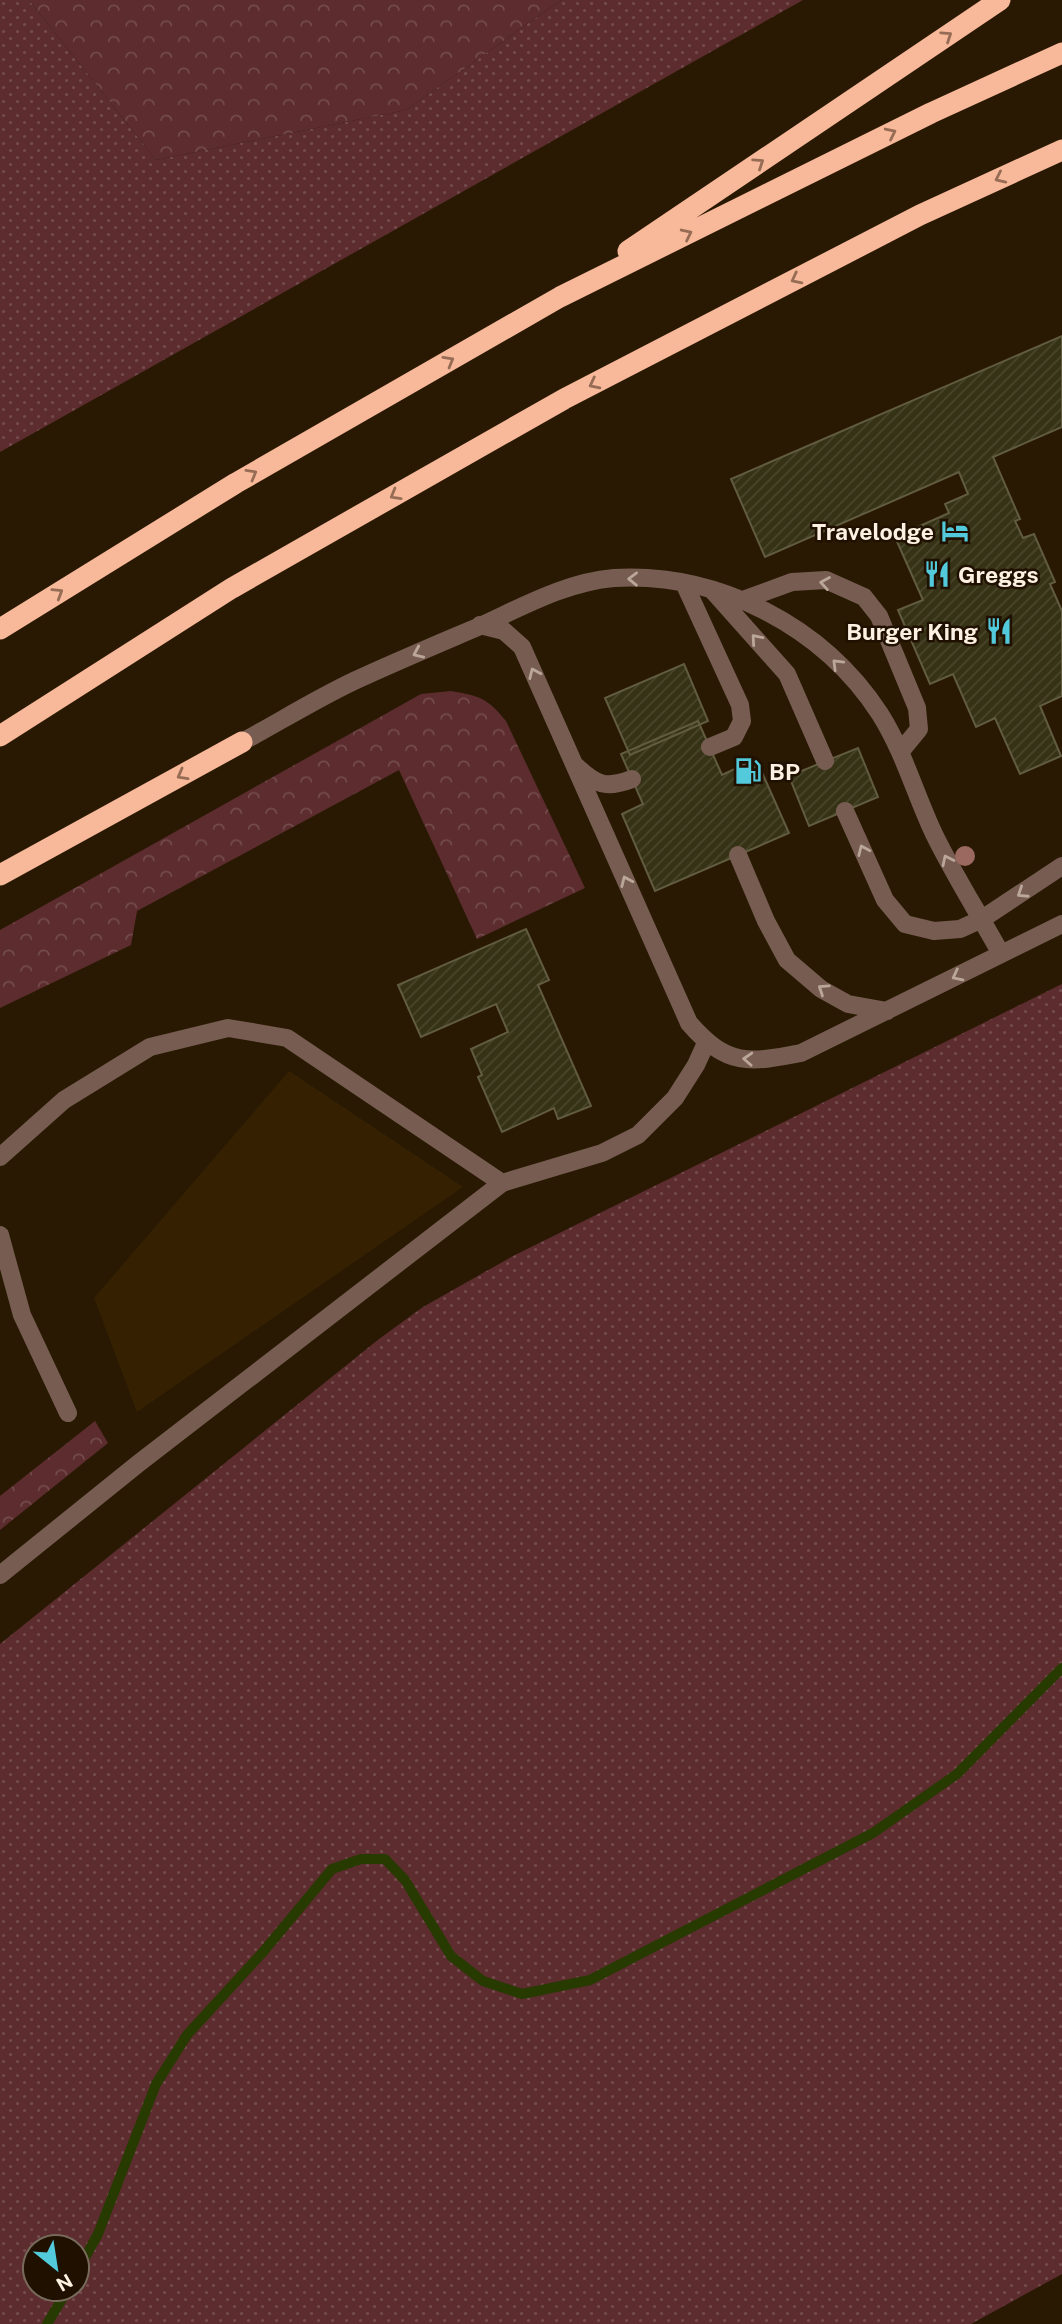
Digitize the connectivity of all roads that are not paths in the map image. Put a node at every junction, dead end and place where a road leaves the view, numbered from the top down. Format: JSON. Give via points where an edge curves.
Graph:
{"nodes":[{"id":1,"x":1000,"y":0,"type":"edge"},
{"id":2,"x":1062,"y":53,"type":"edge"},
{"id":3,"x":1062,"y":150,"type":"edge"},
{"id":4,"x":560,"y":298,"type":"junction"},
{"id":5,"x":684,"y":583,"type":"junction"},
{"id":6,"x":712,"y":589,"type":"junction"},
{"id":7,"x":743,"y":600,"type":"junction"},
{"id":8,"x":480,"y":625,"type":"junction"},
{"id":9,"x":0,"y":629,"type":"edge"},
{"id":10,"x":0,"y":736,"type":"edge"},
{"id":11,"x":242,"y":742,"type":"joint"},
{"id":12,"x":710,"y":747,"type":"dead end"},
{"id":13,"x":901,"y":751,"type":"junction"},
{"id":14,"x":825,"y":761,"type":"dead end"},
{"id":15,"x":573,"y":762,"type":"junction"},
{"id":16,"x":632,"y":779,"type":"dead end"},
{"id":17,"x":845,"y":811,"type":"dead end"},
{"id":18,"x":738,"y":855,"type":"dead end"},
{"id":19,"x":1062,"y":866,"type":"edge"},
{"id":20,"x":0,"y":875,"type":"edge"},
{"id":21,"x":982,"y":919,"type":"junction"},
{"id":22,"x":1062,"y":924,"type":"edge"},
{"id":23,"x":1001,"y":954,"type":"junction"},
{"id":24,"x":887,"y":1012,"type":"junction"},
{"id":25,"x":706,"y":1043,"type":"junction"},
{"id":26,"x":0,"y":1157,"type":"edge"},
{"id":27,"x":502,"y":1183,"type":"junction"},
{"id":28,"x":0,"y":1236,"type":"edge"},
{"id":29,"x":68,"y":1413,"type":"dead end"},
{"id":30,"x":0,"y":1575,"type":"edge"}],
"edges":[{"from":4,"to":1,"type":"highway","one_way":true},
{"from":4,"to":2,"type":"highway","one_way":true,"via":[[931,113]]},
{"from":3,"to":10,"type":"highway","one_way":true,"via":[[920,215],[564,399],[232,588]]},
{"from":9,"to":4,"type":"highway","one_way":true,"via":[[236,483]]},
{"from":5,"to":6,"type":"lane"},
{"from":5,"to":8,"type":"lane","one_way":true,"via":[[613,579],[581,584]]},
{"from":5,"to":12,"type":"lane","via":[[740,705],[742,721],[734,737]]},
{"from":6,"to":7,"type":"lane"},
{"from":14,"to":6,"type":"lane","one_way":true,"via":[[787,674]]},
{"from":13,"to":7,"type":"lane","one_way":true,"via":[[879,712],[825,653],[780,618]]},
{"from":13,"to":7,"type":"lane","one_way":true,"via":[[919,729],[917,708],[879,616],[864,597],[826,580],[792,582]]},
{"from":8,"to":11,"type":"lane","one_way":true,"via":[[352,682]]},
{"from":15,"to":8,"type":"lane","one_way":true,"via":[[522,647],[505,631]]},
{"from":11,"to":20,"type":"highway","one_way":true},
{"from":21,"to":13,"type":"lane","one_way":true,"via":[[932,831]]},
{"from":15,"to":16,"type":"lane","via":[[589,778],[605,785]]},
{"from":25,"to":15,"type":"lane","one_way":true,"via":[[689,1023]]},
{"from":21,"to":17,"type":"lane","one_way":true,"via":[[960,929],[934,931],[905,924],[886,901]]},
{"from":24,"to":18,"type":"lane","one_way":true,"via":[[848,1004],[821,989],[787,960]]},
{"from":19,"to":21,"type":"lane","one_way":true},
{"from":21,"to":23,"type":"lane"},
{"from":22,"to":23,"type":"lane"},
{"from":23,"to":24,"type":"lane","one_way":true},
{"from":24,"to":25,"type":"lane","one_way":true,"via":[[801,1053],[762,1060],[734,1058]]},
{"from":25,"to":27,"type":"lane","via":[[675,1098],[638,1135],[602,1153]]},
{"from":26,"to":27,"type":"lane","via":[[64,1100],[150,1047],[228,1028],[288,1038]]},
{"from":27,"to":30,"type":"lane"},
{"from":28,"to":29,"type":"lane","via":[[22,1315]]}]}
